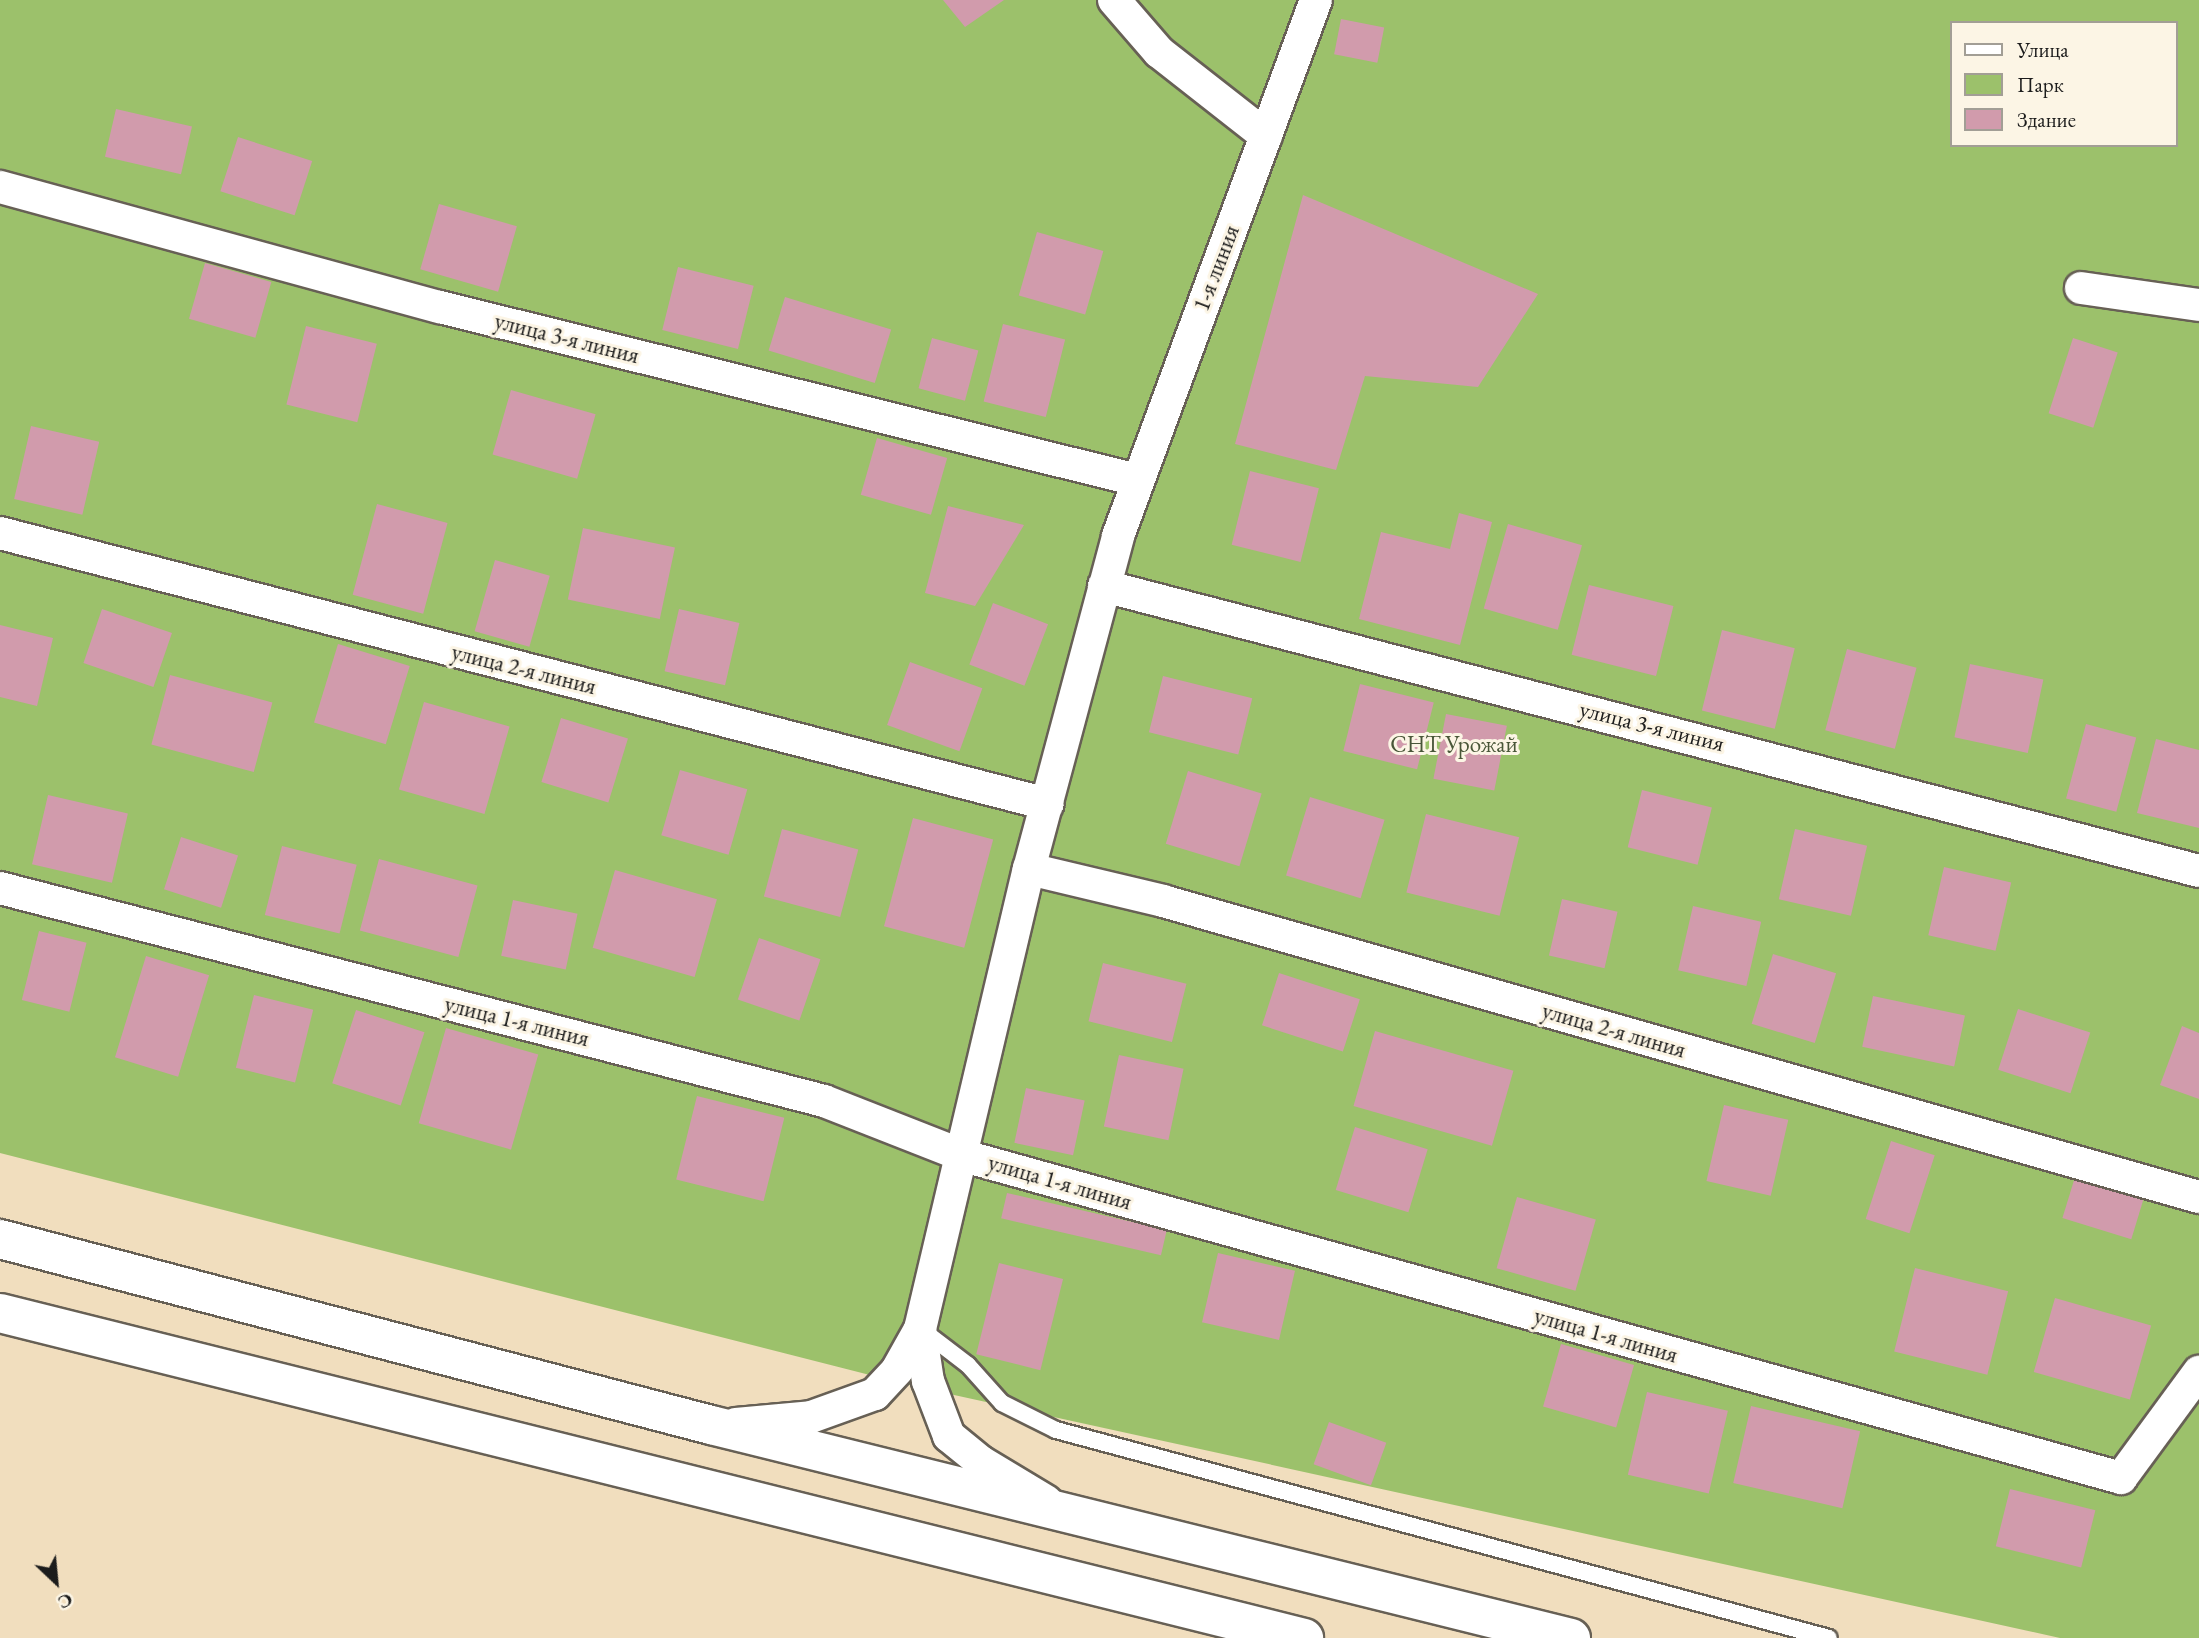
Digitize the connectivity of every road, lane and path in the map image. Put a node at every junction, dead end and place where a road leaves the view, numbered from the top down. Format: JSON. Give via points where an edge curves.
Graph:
{"nodes":[{"id":1,"x":1114,"y":0,"type":"edge"},
{"id":2,"x":1316,"y":0,"type":"edge"},
{"id":3,"x":1266,"y":135,"type":"junction"},
{"id":4,"x":0,"y":187,"type":"edge"},
{"id":5,"x":2081,"y":288,"type":"dead end"},
{"id":6,"x":2199,"y":306,"type":"edge"},
{"id":7,"x":1137,"y":480,"type":"junction"},
{"id":8,"x":0,"y":533,"type":"edge"},
{"id":9,"x":1104,"y":586,"type":"junction"},
{"id":10,"x":1047,"y":804,"type":"junction"},
{"id":11,"x":1029,"y":869,"type":"junction"},
{"id":12,"x":2199,"y":871,"type":"edge"},
{"id":13,"x":0,"y":888,"type":"edge"},
{"id":14,"x":964,"y":1156,"type":"junction"},
{"id":15,"x":2199,"y":1197,"type":"edge"},
{"id":16,"x":0,"y":1239,"type":"edge"},
{"id":17,"x":0,"y":1313,"type":"edge"},
{"id":18,"x":920,"y":1329,"type":"junction"},
{"id":19,"x":2199,"y":1372,"type":"edge"},
{"id":20,"x":711,"y":1425,"type":"junction"},
{"id":21,"x":1066,"y":1513,"type":"junction"},
{"id":22,"x":1304,"y":1638,"type":"edge"},
{"id":23,"x":1571,"y":1638,"type":"edge"},
{"id":24,"x":1829,"y":1638,"type":"edge"}],
"edges":[{"from":1,"to":3,"type":"street","via":[[1159,52]]},
{"from":2,"to":3,"type":"street","name":"1-я линия"},
{"from":3,"to":7,"type":"street","name":"1-я линия"},
{"from":4,"to":7,"type":"street","name":"улица 3-я линия","via":[[440,307]]},
{"from":5,"to":6,"type":"street"},
{"from":7,"to":9,"type":"street","name":"1-я линия"},
{"from":8,"to":10,"type":"street","name":"улица 2-я линия"},
{"from":9,"to":10,"type":"street","name":"1-я линия"},
{"from":9,"to":12,"type":"street","name":"улица 3-я линия"},
{"from":10,"to":11,"type":"street","name":"1-я линия"},
{"from":11,"to":14,"type":"street","name":"1-я линия"},
{"from":11,"to":15,"type":"street","name":"улица 2-я линия","via":[[1163,901]]},
{"from":13,"to":14,"type":"street","name":"улица 1-я линия","via":[[824,1101]]},
{"from":14,"to":18,"type":"street","name":"1-я линия"},
{"from":14,"to":19,"type":"street","name":"улица 1-я линия","via":[[2120,1478]]},
{"from":16,"to":20,"type":"main road"},
{"from":17,"to":22,"type":"main road"},
{"from":18,"to":20,"type":"street","via":[[890,1378],[875,1394],[849,1407],[772,1423]]},
{"from":18,"to":21,"type":"street","via":[[928,1381],[949,1436],[981,1462]]},
{"from":18,"to":24,"type":"lane","via":[[968,1365],[1003,1403],[1056,1430]]},
{"from":20,"to":21,"type":"main road"},
{"from":21,"to":23,"type":"main road"}]}
